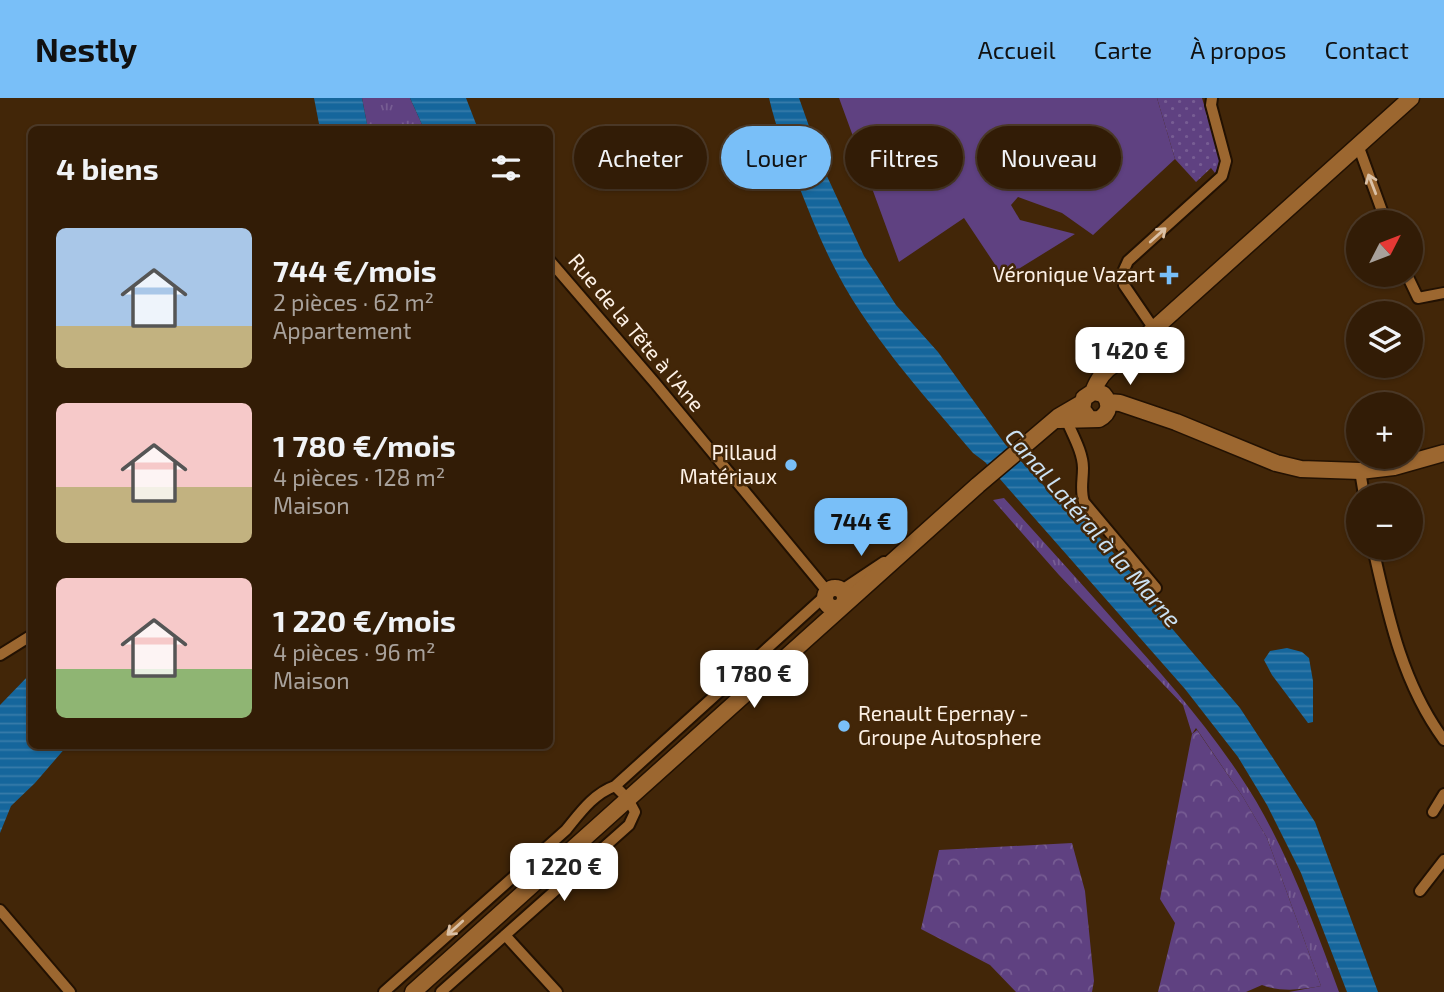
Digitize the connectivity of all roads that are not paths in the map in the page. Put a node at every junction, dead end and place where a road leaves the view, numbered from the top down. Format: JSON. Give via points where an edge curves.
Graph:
{"nodes":[{"id":1,"x":1212,"y":98,"type":"edge"},
{"id":2,"x":1403,"y":100,"type":"edge"},
{"id":3,"x":1358,"y":145,"type":"junction"},
{"id":4,"x":1382,"y":210,"type":"edge"},
{"id":5,"x":553,"y":265,"type":"edge"},
{"id":6,"x":1413,"y":287,"type":"edge"},
{"id":7,"x":1444,"y":293,"type":"edge"},
{"id":8,"x":1154,"y":329,"type":"junction"},
{"id":9,"x":1097,"y":405,"type":"junction"},
{"id":10,"x":1066,"y":419,"type":"junction"},
{"id":11,"x":1042,"y":431,"type":"junction"},
{"id":12,"x":1444,"y":453,"type":"edge"},
{"id":13,"x":1360,"y":471,"type":"junction"},
{"id":14,"x":1362,"y":483,"type":"edge"},
{"id":15,"x":1376,"y":560,"type":"edge"},
{"id":16,"x":1156,"y":588,"type":"dead end"},
{"id":17,"x":834,"y":598,"type":"junction"},
{"id":18,"x":28,"y":637,"type":"edge"},
{"id":19,"x":0,"y":654,"type":"edge"},
{"id":20,"x":1444,"y":740,"type":"edge"},
{"id":21,"x":615,"y":786,"type":"junction"},
{"id":22,"x":1444,"y":794,"type":"edge"},
{"id":23,"x":628,"y":799,"type":"junction"},
{"id":24,"x":1433,"y":813,"type":"dead end"},
{"id":25,"x":1444,"y":860,"type":"edge"},
{"id":26,"x":1420,"y":891,"type":"dead end"},
{"id":27,"x":0,"y":910,"type":"edge"},
{"id":28,"x":505,"y":935,"type":"junction"},
{"id":29,"x":70,"y":992,"type":"edge"},
{"id":30,"x":384,"y":992,"type":"edge"},
{"id":31,"x":413,"y":992,"type":"edge"},
{"id":32,"x":441,"y":992,"type":"edge"},
{"id":33,"x":557,"y":992,"type":"edge"}],
"edges":[{"from":8,"to":1,"type":"street","one_way":true,"via":[[1124,285],[1123,272],[1128,261],[1222,176],[1226,161]]},
{"from":2,"to":3,"type":"main road"},
{"from":4,"to":3,"type":"street","one_way":true},
{"from":3,"to":8,"type":"main road"},
{"from":5,"to":17,"type":"street","name":"Rue de la Tête à l'Ane"},
{"from":6,"to":7,"type":"street","via":[[1418,298]]},
{"from":8,"to":9,"type":"main road","via":[[1115,364]]},
{"from":9,"to":10,"type":"main road"},
{"from":9,"to":11,"type":"main road"},
{"from":9,"to":13,"type":"main road","via":[[1120,403],[1276,463],[1301,469]]},
{"from":10,"to":11,"type":"main road"},
{"from":10,"to":16,"type":"street","via":[[1083,467],[1084,502]]},
{"from":11,"to":17,"type":"main road","via":[[893,561]]},
{"from":12,"to":13,"type":"main road"},
{"from":13,"to":14,"type":"street"},
{"from":15,"to":20,"type":"street","via":[[1409,678]]},
{"from":17,"to":21,"type":"street"},
{"from":17,"to":23,"type":"main road","via":[[822,624]]},
{"from":18,"to":19,"type":"street"},
{"from":21,"to":23,"type":"street"},
{"from":21,"to":30,"type":"street","one_way":true,"via":[[603,790],[566,830]]},
{"from":22,"to":24,"type":"street"},
{"from":23,"to":28,"type":"street","via":[[635,812],[629,825]]},
{"from":23,"to":31,"type":"main road"},
{"from":25,"to":26,"type":"street"},
{"from":27,"to":29,"type":"street"},
{"from":28,"to":32,"type":"street"},
{"from":28,"to":33,"type":"street"}]}
